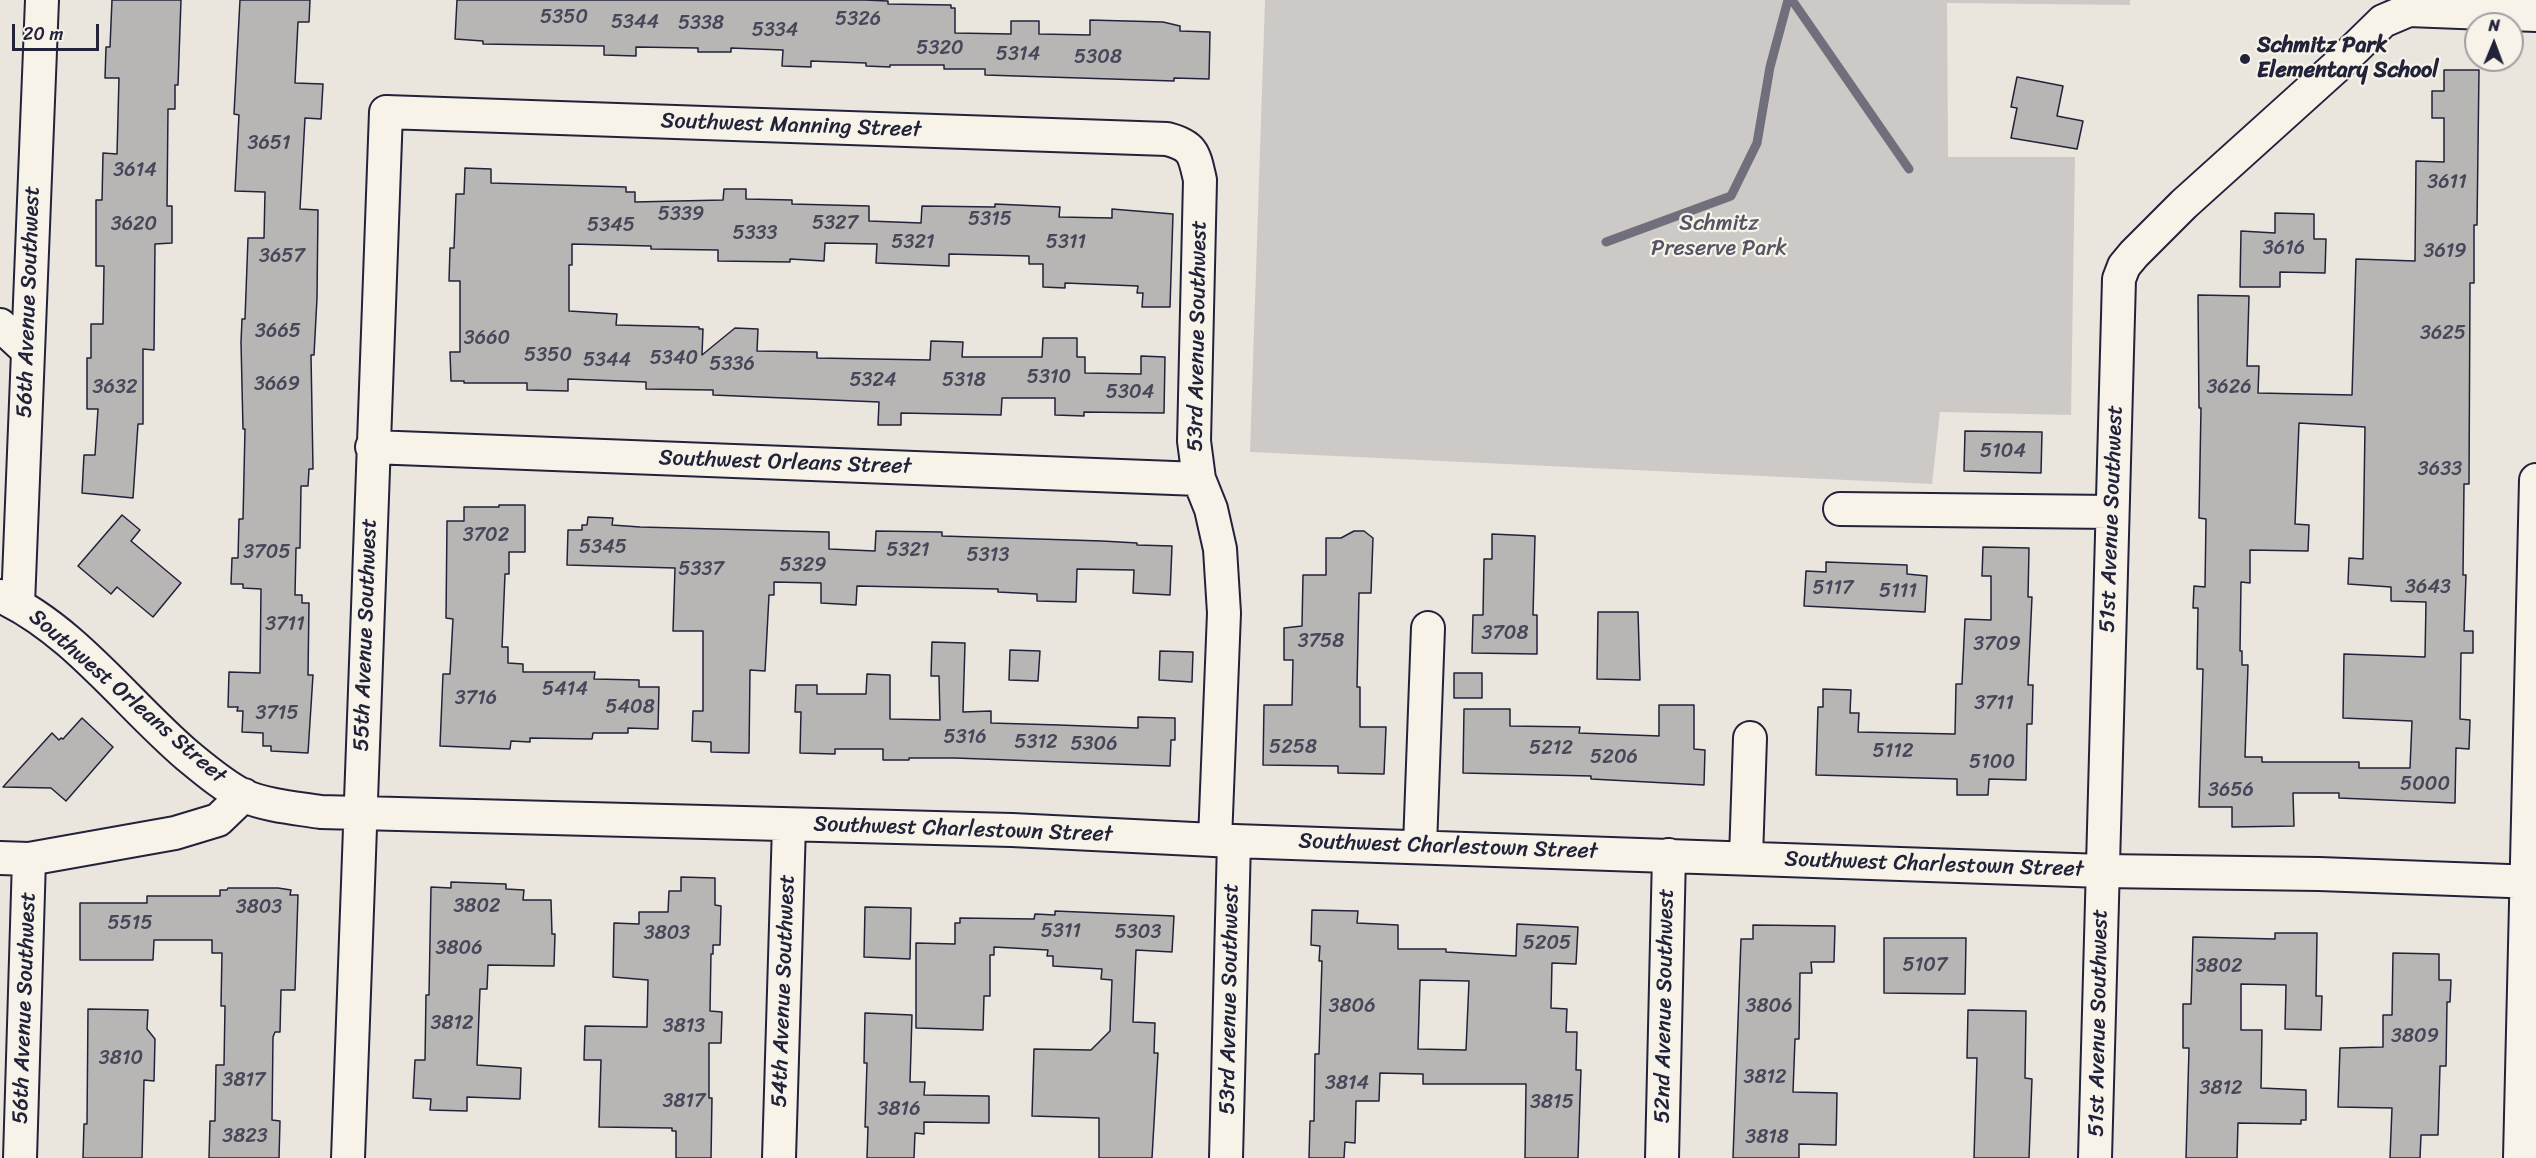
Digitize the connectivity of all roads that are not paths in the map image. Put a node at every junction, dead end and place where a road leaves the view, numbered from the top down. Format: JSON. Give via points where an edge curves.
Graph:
{"nodes":[{"id":1,"x":42,"y":0,"type":"edge"},
{"id":2,"x":2536,"y":15,"type":"edge"},
{"id":3,"x":386,"y":112,"type":"joint"},
{"id":4,"x":1193,"y":152,"type":"joint"},
{"id":5,"x":0,"y":325,"type":"edge"},
{"id":6,"x":27,"y":350,"type":"junction"},
{"id":7,"x":372,"y":447,"type":"junction"},
{"id":8,"x":1198,"y":479,"type":"junction"},
{"id":9,"x":2536,"y":480,"type":"edge"},
{"id":10,"x":1840,"y":509,"type":"dead end"},
{"id":11,"x":2112,"y":512,"type":"junction"},
{"id":12,"x":9,"y":600,"type":"edge"},
{"id":13,"x":1428,"y":628,"type":"dead end"},
{"id":14,"x":1750,"y":738,"type":"dead end"},
{"id":15,"x":244,"y":795,"type":"junction"},
{"id":16,"x":360,"y":813,"type":"junction"},
{"id":17,"x":789,"y":825,"type":"junction"},
{"id":18,"x":1225,"y":840,"type":"junction"},
{"id":19,"x":1420,"y":846,"type":"junction"},
{"id":20,"x":1669,"y":855,"type":"junction"},
{"id":21,"x":15,"y":858,"type":"edge"},
{"id":22,"x":1746,"y":858,"type":"junction"},
{"id":23,"x":2103,"y":871,"type":"junction"},
{"id":24,"x":2531,"y":882,"type":"edge"},
{"id":25,"x":20,"y":1158,"type":"edge"},
{"id":26,"x":348,"y":1158,"type":"edge"},
{"id":27,"x":779,"y":1158,"type":"edge"},
{"id":28,"x":1226,"y":1158,"type":"edge"},
{"id":29,"x":1662,"y":1158,"type":"edge"},
{"id":30,"x":2096,"y":1158,"type":"edge"},
{"id":31,"x":2520,"y":1158,"type":"edge"}],
"edges":[{"from":1,"to":6,"type":"street","name":"56th Avenue Southwest"},
{"from":2,"to":11,"type":"street","name":"51st Avenue Southwest","via":[[2409,10],[2382,21],[2184,204],[2124,266],[2119,279]]},
{"from":3,"to":4,"type":"street","name":"Southwest Manning Street","via":[[1167,139],[1182,143]]},
{"from":3,"to":7,"type":"street","name":"55th Avenue Southwest"},
{"from":4,"to":8,"type":"street","name":"53rd Avenue Southwest","via":[[1200,180],[1194,441]]},
{"from":5,"to":6,"type":"street"},
{"from":6,"to":12,"type":"street","name":"56th Avenue Southwest"},
{"from":7,"to":8,"type":"street","name":"Southwest Orleans Street"},
{"from":7,"to":16,"type":"street","name":"55th Avenue Southwest"},
{"from":8,"to":18,"type":"street","name":"53rd Avenue Southwest","via":[[1211,509],[1220,549]]},
{"from":9,"to":24,"type":"street"},
{"from":10,"to":11,"type":"street"},
{"from":11,"to":23,"type":"street","name":"51st Avenue Southwest"},
{"from":12,"to":15,"type":"street","name":"Southwest Orleans Street","via":[[68,641],[168,739]]},
{"from":13,"to":19,"type":"street"},
{"from":14,"to":22,"type":"street"},
{"from":15,"to":16,"type":"street","name":"Southwest Orleans Street","via":[[321,812]]},
{"from":15,"to":21,"type":"street","via":[[218,820],[175,833]]},
{"from":16,"to":17,"type":"street","name":"Southwest Charlestown Street"},
{"from":16,"to":26,"type":"street","name":"55th Avenue Southwest"},
{"from":17,"to":18,"type":"street","name":"Southwest Charlestown Street"},
{"from":17,"to":27,"type":"street","name":"54th Avenue Southwest"},
{"from":18,"to":19,"type":"street","name":"Southwest Charlestown Street"},
{"from":18,"to":28,"type":"street","name":"53rd Avenue Southwest"},
{"from":19,"to":20,"type":"street","name":"Southwest Charlestown Street"},
{"from":20,"to":22,"type":"street","name":"Southwest Charlestown Street"},
{"from":20,"to":29,"type":"street","name":"52nd Avenue Southwest"},
{"from":21,"to":25,"type":"street","name":"56th Avenue Southwest"},
{"from":22,"to":23,"type":"street","name":"Southwest Charlestown Street"},
{"from":23,"to":24,"type":"street","name":"Southwest Charlestown Street"},
{"from":23,"to":30,"type":"street","name":"51st Avenue Southwest"},
{"from":24,"to":31,"type":"street"}]}
